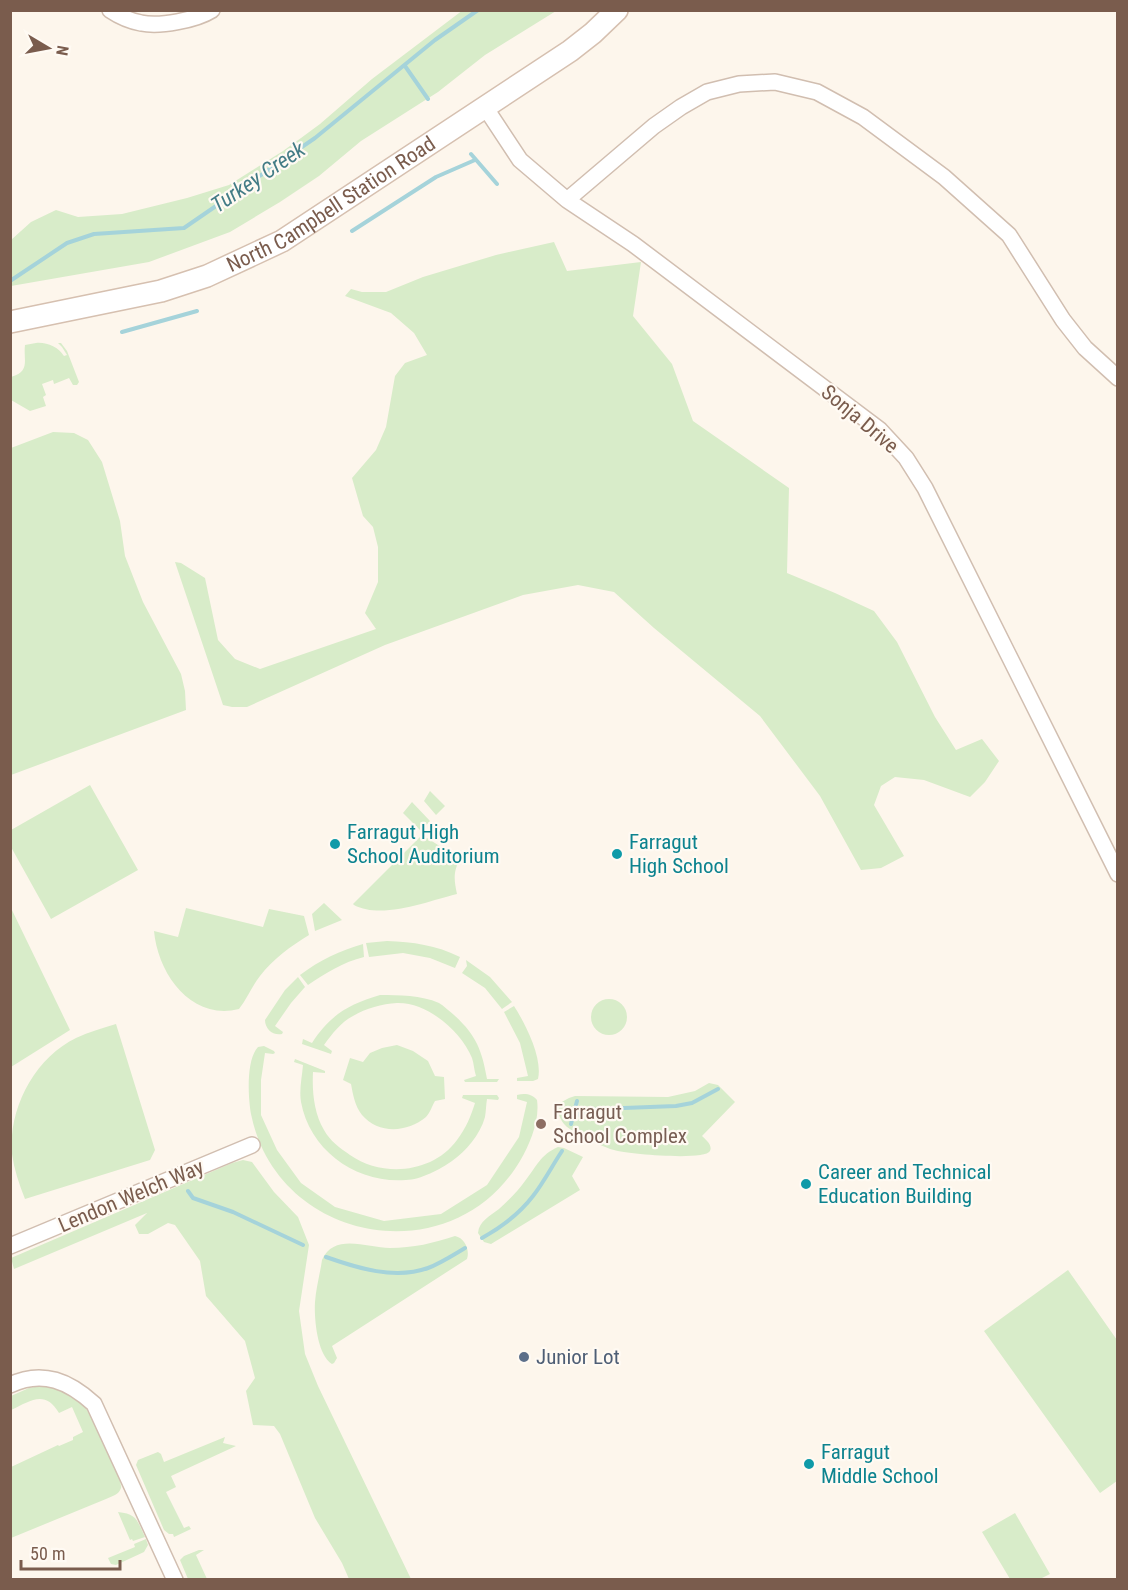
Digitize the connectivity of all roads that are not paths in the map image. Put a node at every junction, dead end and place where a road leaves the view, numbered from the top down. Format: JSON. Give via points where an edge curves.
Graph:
{"nodes":[{"id":1,"x":110,"y":10,"type":"edge"},
{"id":2,"x":212,"y":10,"type":"edge"},
{"id":3,"x":617,"y":10,"type":"edge"},
{"id":4,"x":485,"y":108,"type":"junction"},
{"id":5,"x":567,"y":200,"type":"junction"},
{"id":6,"x":10,"y":322,"type":"edge"},
{"id":7,"x":1118,"y":378,"type":"edge"},
{"id":8,"x":1118,"y":874,"type":"edge"},
{"id":9,"x":252,"y":1145,"type":"dead end"},
{"id":10,"x":10,"y":1246,"type":"edge"},
{"id":11,"x":10,"y":1386,"type":"edge"},
{"id":12,"x":175,"y":1580,"type":"edge"}],
"edges":[{"from":1,"to":2,"type":"street","via":[[142,24],[176,22]]},
{"from":3,"to":4,"type":"main road","name":"North Campbell Station Road","via":[[570,51]]},
{"from":4,"to":5,"type":"street","name":"Sonja Drive","via":[[520,160]]},
{"from":4,"to":6,"type":"main road","name":"North Campbell Station Road","via":[[282,241],[207,276],[161,291]]},
{"from":5,"to":7,"type":"street","via":[[654,126],[707,92],[739,84],[775,82],[817,92],[863,117],[944,177],[1010,235],[1063,320],[1085,348]]},
{"from":5,"to":8,"type":"street","name":"Sonja Drive","via":[[633,244],[865,418],[906,458],[925,488]]},
{"from":9,"to":10,"type":"street","name":"Lendon Welch Way"},
{"from":11,"to":12,"type":"street","via":[[46,1378],[68,1384],[94,1404]]}]}
